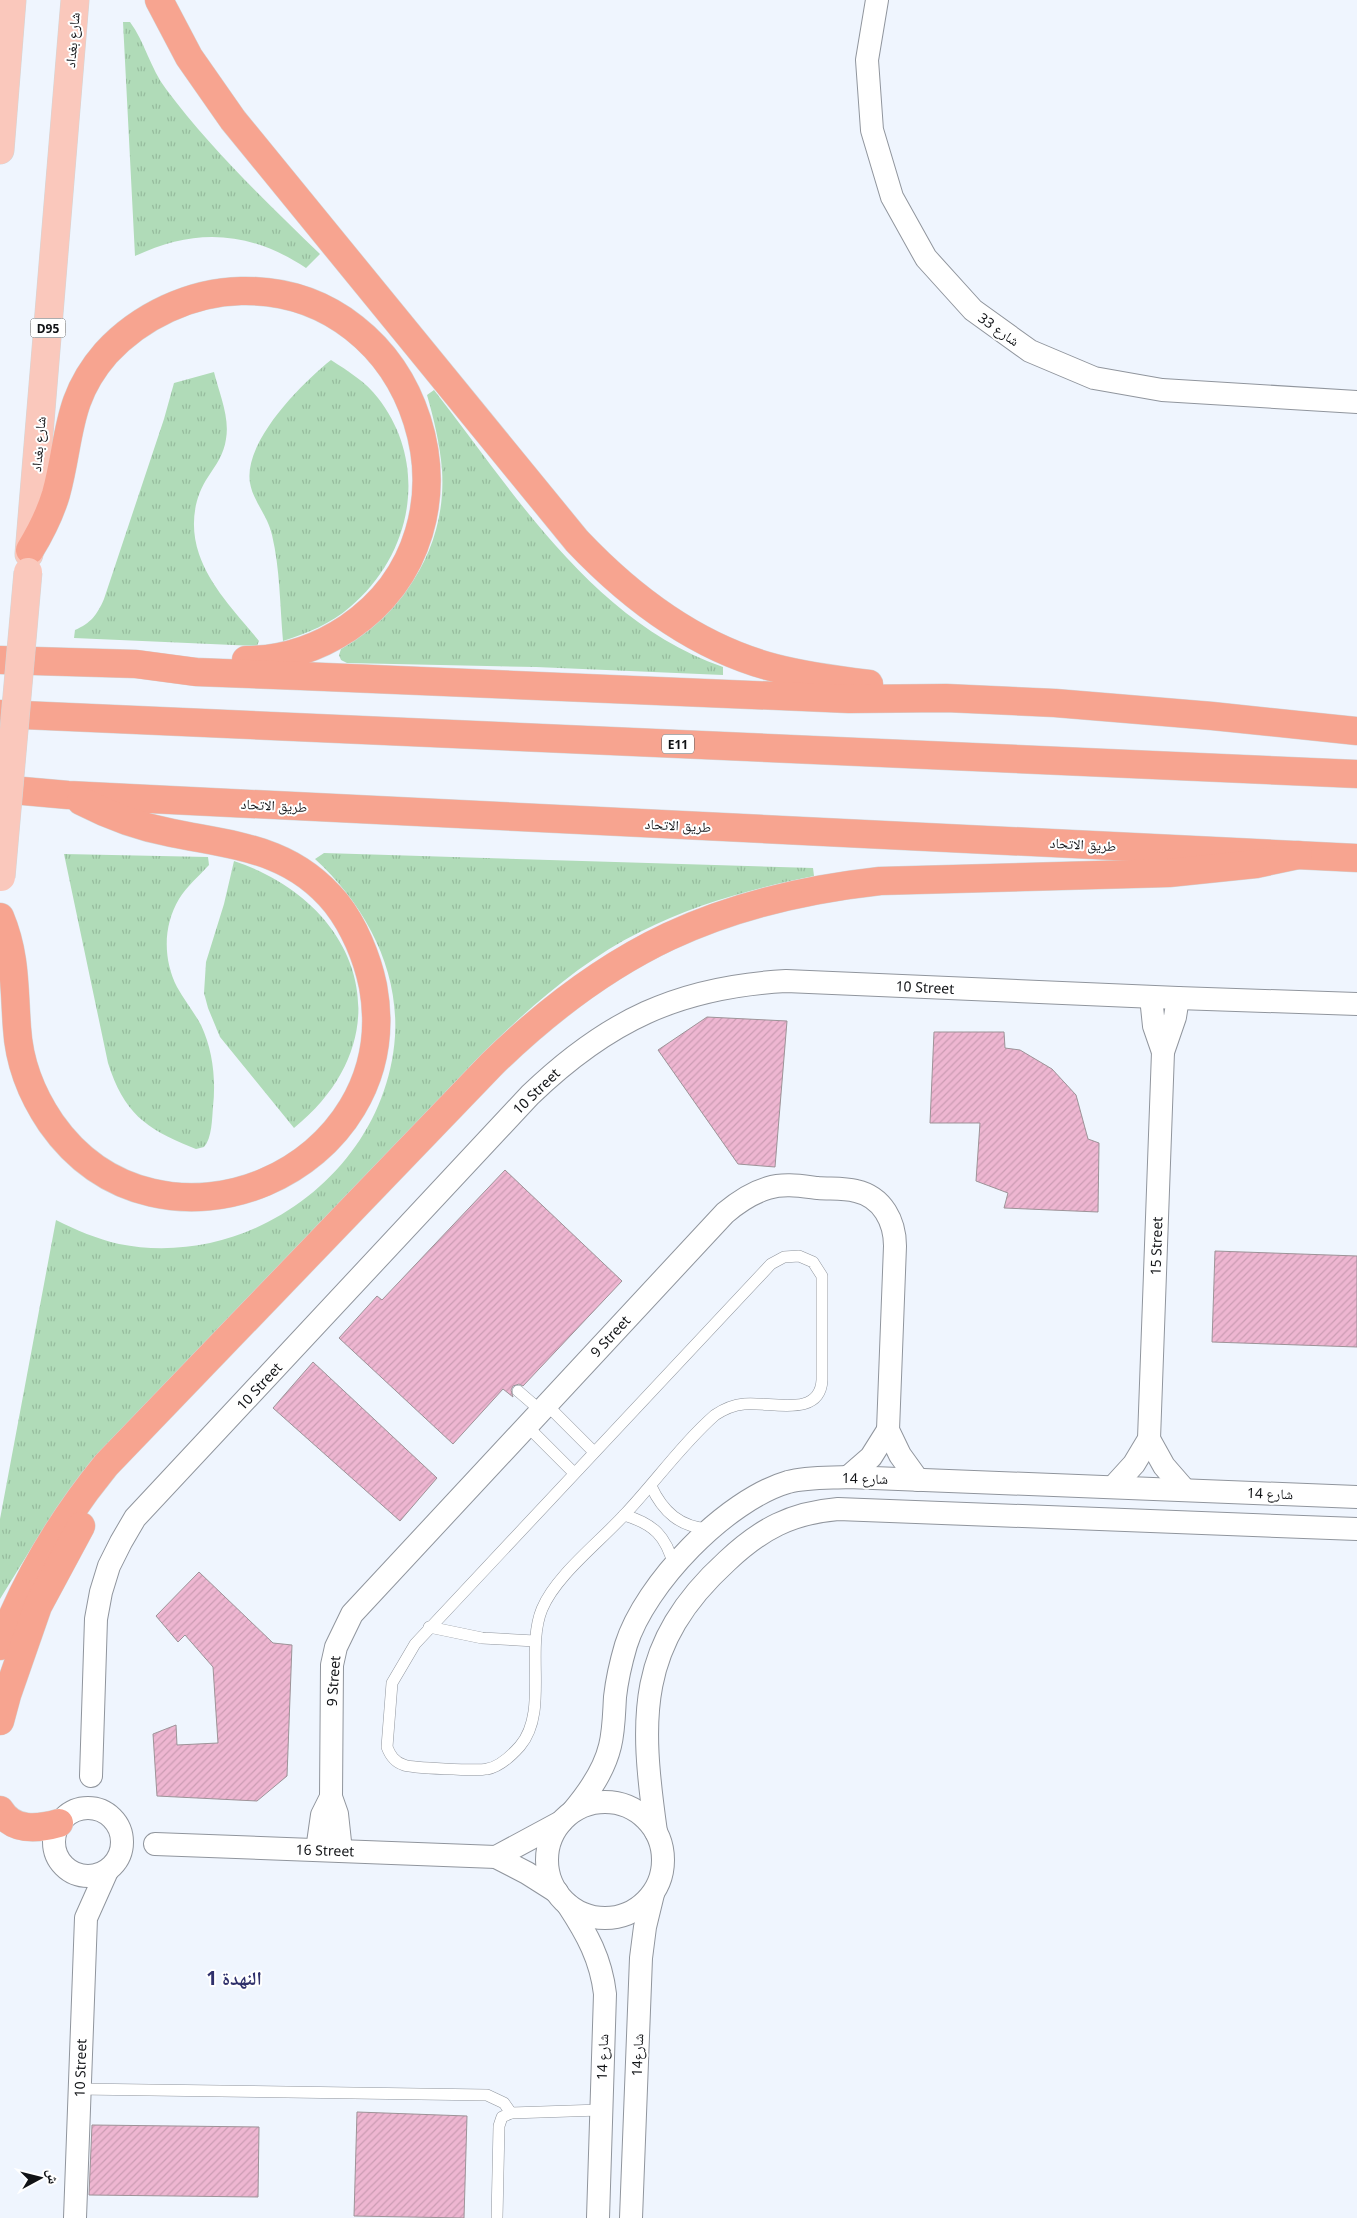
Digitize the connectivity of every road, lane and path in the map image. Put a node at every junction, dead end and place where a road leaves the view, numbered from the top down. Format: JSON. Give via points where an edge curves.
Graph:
{"nodes":[{"id":1,"x":12,"y":0,"type":"edge"},
{"id":2,"x":75,"y":0,"type":"edge"},
{"id":3,"x":159,"y":0,"type":"edge"},
{"id":4,"x":877,"y":0,"type":"edge"},
{"id":5,"x":0,"y":150,"type":"edge"},
{"id":6,"x":1357,"y":402,"type":"edge"},
{"id":7,"x":29,"y":561,"type":"junction"},
{"id":8,"x":0,"y":660,"type":"edge"},
{"id":9,"x":136,"y":664,"type":"junction"},
{"id":10,"x":946,"y":698,"type":"junction"},
{"id":11,"x":0,"y":714,"type":"edge"},
{"id":12,"x":1357,"y":731,"type":"edge"},
{"id":13,"x":1357,"y":774,"type":"edge"},
{"id":14,"x":0,"y":789,"type":"edge"},
{"id":15,"x":68,"y":795,"type":"junction"},
{"id":16,"x":1298,"y":855,"type":"junction"},
{"id":17,"x":1357,"y":858,"type":"edge"},
{"id":18,"x":1,"y":882,"type":"edge"},
{"id":19,"x":0,"y":917,"type":"edge"},
{"id":20,"x":1151,"y":997,"type":"junction"},
{"id":21,"x":1178,"y":998,"type":"junction"},
{"id":22,"x":1357,"y":1004,"type":"edge"},
{"id":23,"x":1163,"y":1052,"type":"junction"},
{"id":24,"x":520,"y":1389,"type":"dead end"},
{"id":25,"x":160,"y":1410,"type":"junction"},
{"id":26,"x":535,"y":1410,"type":"junction"},
{"id":27,"x":888,"y":1430,"type":"junction"},
{"id":28,"x":1149,"y":1439,"type":"junction"},
{"id":29,"x":594,"y":1452,"type":"junction"},
{"id":30,"x":574,"y":1473,"type":"junction"},
{"id":31,"x":848,"y":1477,"type":"junction"},
{"id":32,"x":918,"y":1480,"type":"junction"},
{"id":33,"x":651,"y":1486,"type":"junction"},
{"id":34,"x":1114,"y":1486,"type":"junction"},
{"id":35,"x":1184,"y":1489,"type":"junction"},
{"id":36,"x":1357,"y":1496,"type":"edge"},
{"id":37,"x":624,"y":1515,"type":"junction"},
{"id":38,"x":710,"y":1529,"type":"junction"},
{"id":39,"x":1357,"y":1529,"type":"edge"},
{"id":40,"x":674,"y":1566,"type":"junction"},
{"id":41,"x":429,"y":1627,"type":"junction"},
{"id":42,"x":535,"y":1641,"type":"junction"},
{"id":43,"x":0,"y":1646,"type":"edge"},
{"id":44,"x":0,"y":1721,"type":"edge"},
{"id":45,"x":91,"y":1776,"type":"junction"},
{"id":46,"x":330,"y":1797,"type":"junction"},
{"id":47,"x":0,"y":1810,"type":"edge"},
{"id":48,"x":66,"y":1817,"type":"junction"},
{"id":49,"x":111,"y":1817,"type":"junction"},
{"id":50,"x":567,"y":1817,"type":"junction"},
{"id":51,"x":656,"y":1832,"type":"junction"},
{"id":52,"x":155,"y":1844,"type":"junction"},
{"id":53,"x":317,"y":1850,"type":"junction"},
{"id":54,"x":341,"y":1851,"type":"junction"},
{"id":55,"x":496,"y":1857,"type":"junction"},
{"id":56,"x":65,"y":1867,"type":"junction"},
{"id":57,"x":111,"y":1868,"type":"junction"},
{"id":58,"x":653,"y":1894,"type":"junction"},
{"id":59,"x":562,"y":1898,"type":"junction"},
{"id":60,"x":86,"y":1918,"type":"junction"},
{"id":61,"x":79,"y":2090,"type":"junction"},
{"id":62,"x":600,"y":2110,"type":"junction"},
{"id":63,"x":511,"y":2114,"type":"junction"},
{"id":64,"x":75,"y":2218,"type":"edge"},
{"id":65,"x":497,"y":2218,"type":"edge"},
{"id":66,"x":598,"y":2218,"type":"edge"},
{"id":67,"x":631,"y":2218,"type":"edge"}],
"edges":[{"from":1,"to":5,"type":"main road"},
{"from":2,"to":7,"type":"main road","name":"شارع بغداد","number":"D95"},
{"from":3,"to":10,"type":"highway","via":[[188,57],[233,120],[577,541],[620,584],[644,604],[694,636],[746,659],[801,674]]},
{"from":4,"to":6,"type":"street","name":"شارع 33","via":[[868,60],[872,130],[892,197],[926,258],[973,310],[1030,351],[1094,378],[1162,390]]},
{"from":7,"to":9,"type":"highway","via":[[56,494],[68,429],[80,392],[108,351],[133,329],[182,302],[209,294],[252,291],[273,293],[317,306],[356,329],[373,345],[402,382],[421,435],[426,463],[426,492],[418,540],[388,592],[342,632],[290,655],[251,660]]},
{"from":7,"to":18,"type":"main road","name":"شارع بغداد","number":"D95","bridge":true},
{"from":8,"to":9,"type":"highway"},
{"from":9,"to":10,"type":"highway","via":[[196,672],[849,699]]},
{"from":10,"to":12,"type":"highway","via":[[1212,716]]},
{"from":11,"to":13,"type":"highway","number":"E11"},
{"from":14,"to":15,"type":"highway","name":"طريق الاتحاد"},
{"from":15,"to":16,"type":"highway","name":"طريق الاتحاد"},
{"from":15,"to":19,"type":"highway","via":[[144,826],[249,847],[274,857],[296,869],[336,903],[362,949],[375,1001],[377,1027],[374,1050],[359,1094],[334,1133],[318,1150],[271,1180],[245,1190],[218,1196],[169,1195],[110,1175],[69,1144],[52,1124],[28,1079],[17,1029],[14,965]]},
{"from":16,"to":17,"type":"highway","name":"طريق الاتحاد"},
{"from":16,"to":25,"type":"highway","via":[[1212,870],[880,881],[758,903],[679,930],[598,975],[525,1032]]},
{"from":20,"to":21,"type":"street","name":"10 Street"},
{"from":20,"to":23,"type":"street","via":[[1154,1026]]},
{"from":20,"to":45,"type":"street","name":"10 Street","via":[[757,982],[700,992],[646,1012],[596,1039],[530,1095],[135,1518],[109,1566],[96,1619]]},
{"from":21,"to":22,"type":"street","name":"10 Street"},
{"from":21,"to":23,"type":"street"},
{"from":23,"to":28,"type":"street","name":"15 Street"},
{"from":24,"to":26,"type":"lane"},
{"from":25,"to":43,"type":"highway","via":[[106,1465],[60,1526],[22,1593]]},
{"from":25,"to":44,"type":"highway","via":[[131,1456],[98,1498],[38,1606]]},
{"from":26,"to":27,"type":"street","name":"9 Street","via":[[738,1202],[770,1187],[787,1185],[857,1191],[872,1197],[890,1218],[895,1246]]},
{"from":26,"to":29,"type":"lane"},
{"from":26,"to":30,"type":"lane"},
{"from":26,"to":46,"type":"street","name":"9 Street","via":[[364,1600],[343,1630],[332,1665]]},
{"from":27,"to":31,"type":"street","via":[[871,1456]]},
{"from":27,"to":32,"type":"street","via":[[900,1455]]},
{"from":28,"to":34,"type":"street","via":[[1134,1464]]},
{"from":28,"to":35,"type":"street","via":[[1164,1466]]},
{"from":29,"to":30,"type":"lane"},
{"from":29,"to":33,"type":"lane","via":[[771,1264],[784,1256],[799,1256],[813,1262],[822,1276],[822,1390],[817,1398],[809,1404],[744,1404],[724,1409],[707,1422]]},
{"from":30,"to":41,"type":"lane"},
{"from":31,"to":32,"type":"street","name":"شارع 14"},
{"from":31,"to":38,"type":"street","name":"شارع 14","via":[[788,1482],[758,1494]]},
{"from":32,"to":34,"type":"street","name":"شارع 14"},
{"from":33,"to":37,"type":"lane"},
{"from":33,"to":38,"type":"lane","via":[[658,1503],[671,1516],[683,1524]]},
{"from":34,"to":35,"type":"street","name":"شارع 14"},
{"from":35,"to":36,"type":"street","name":"شارع 14"},
{"from":37,"to":40,"type":"lane","via":[[641,1520],[656,1530]]},
{"from":37,"to":42,"type":"lane","via":[[550,1594],[536,1626]]},
{"from":38,"to":40,"type":"street","name":"شارع 14"},
{"from":39,"to":51,"type":"street","via":[[838,1509],[780,1522],[747,1542],[700,1588],[671,1628],[660,1650],[648,1698],[649,1778]]},
{"from":40,"to":50,"type":"street","name":"شارع 14","via":[[642,1611],[630,1635],[617,1684],[610,1746],[589,1792]]},
{"from":41,"to":42,"type":"lane","via":[[482,1638]]},
{"from":41,"to":42,"type":"lane","via":[[392,1683],[389,1706],[387,1746],[390,1755],[411,1767],[487,1769],[506,1760],[522,1744],[531,1725],[534,1703]]},
{"from":45,"to":48,"type":"street"},
{"from":45,"to":49,"type":"street"},
{"from":46,"to":53,"type":"street","via":[[322,1815]]},
{"from":46,"to":54,"type":"street","via":[[337,1814]]},
{"from":47,"to":48,"type":"highway","via":[[19,1826],[39,1828]]},
{"from":48,"to":49,"type":"street","via":[[90,1807]]},
{"from":48,"to":56,"type":"street","via":[[55,1832],[55,1851]]},
{"from":49,"to":52,"type":"street"},
{"from":49,"to":57,"type":"street","via":[[120,1828],[123,1844]]},
{"from":50,"to":51,"type":"street","via":[[588,1804],[620,1803],[647,1819]]},
{"from":50,"to":55,"type":"street"},
{"from":50,"to":59,"type":"street","via":[[553,1835],[548,1849],[550,1879]]},
{"from":51,"to":58,"type":"street","via":[[664,1864]]},
{"from":52,"to":53,"type":"street","name":"16 Street"},
{"from":52,"to":57,"type":"street"},
{"from":53,"to":54,"type":"street","name":"16 Street"},
{"from":54,"to":55,"type":"street","name":"16 Street"},
{"from":55,"to":59,"type":"street","via":[[527,1873]]},
{"from":56,"to":57,"type":"street","via":[[72,1873],[90,1877]]},
{"from":56,"to":60,"type":"street"},
{"from":57,"to":60,"type":"street"},
{"from":58,"to":59,"type":"street","via":[[635,1910],[612,1918],[596,1918],[581,1913]]},
{"from":58,"to":67,"type":"street","name":"شارع14","via":[[645,1927],[639,1994]]},
{"from":59,"to":62,"type":"street","name":"شارع 14","via":[[593,1947],[603,1976]]},
{"from":60,"to":61,"type":"street","name":"10 Street"},
{"from":61,"to":63,"type":"lane","via":[[487,2095],[504,2103]]},
{"from":61,"to":64,"type":"street","name":"10 Street"},
{"from":62,"to":63,"type":"lane"},
{"from":62,"to":66,"type":"street","name":"شارع 14"},
{"from":63,"to":65,"type":"lane","via":[[502,2117],[499,2126]]}]}
